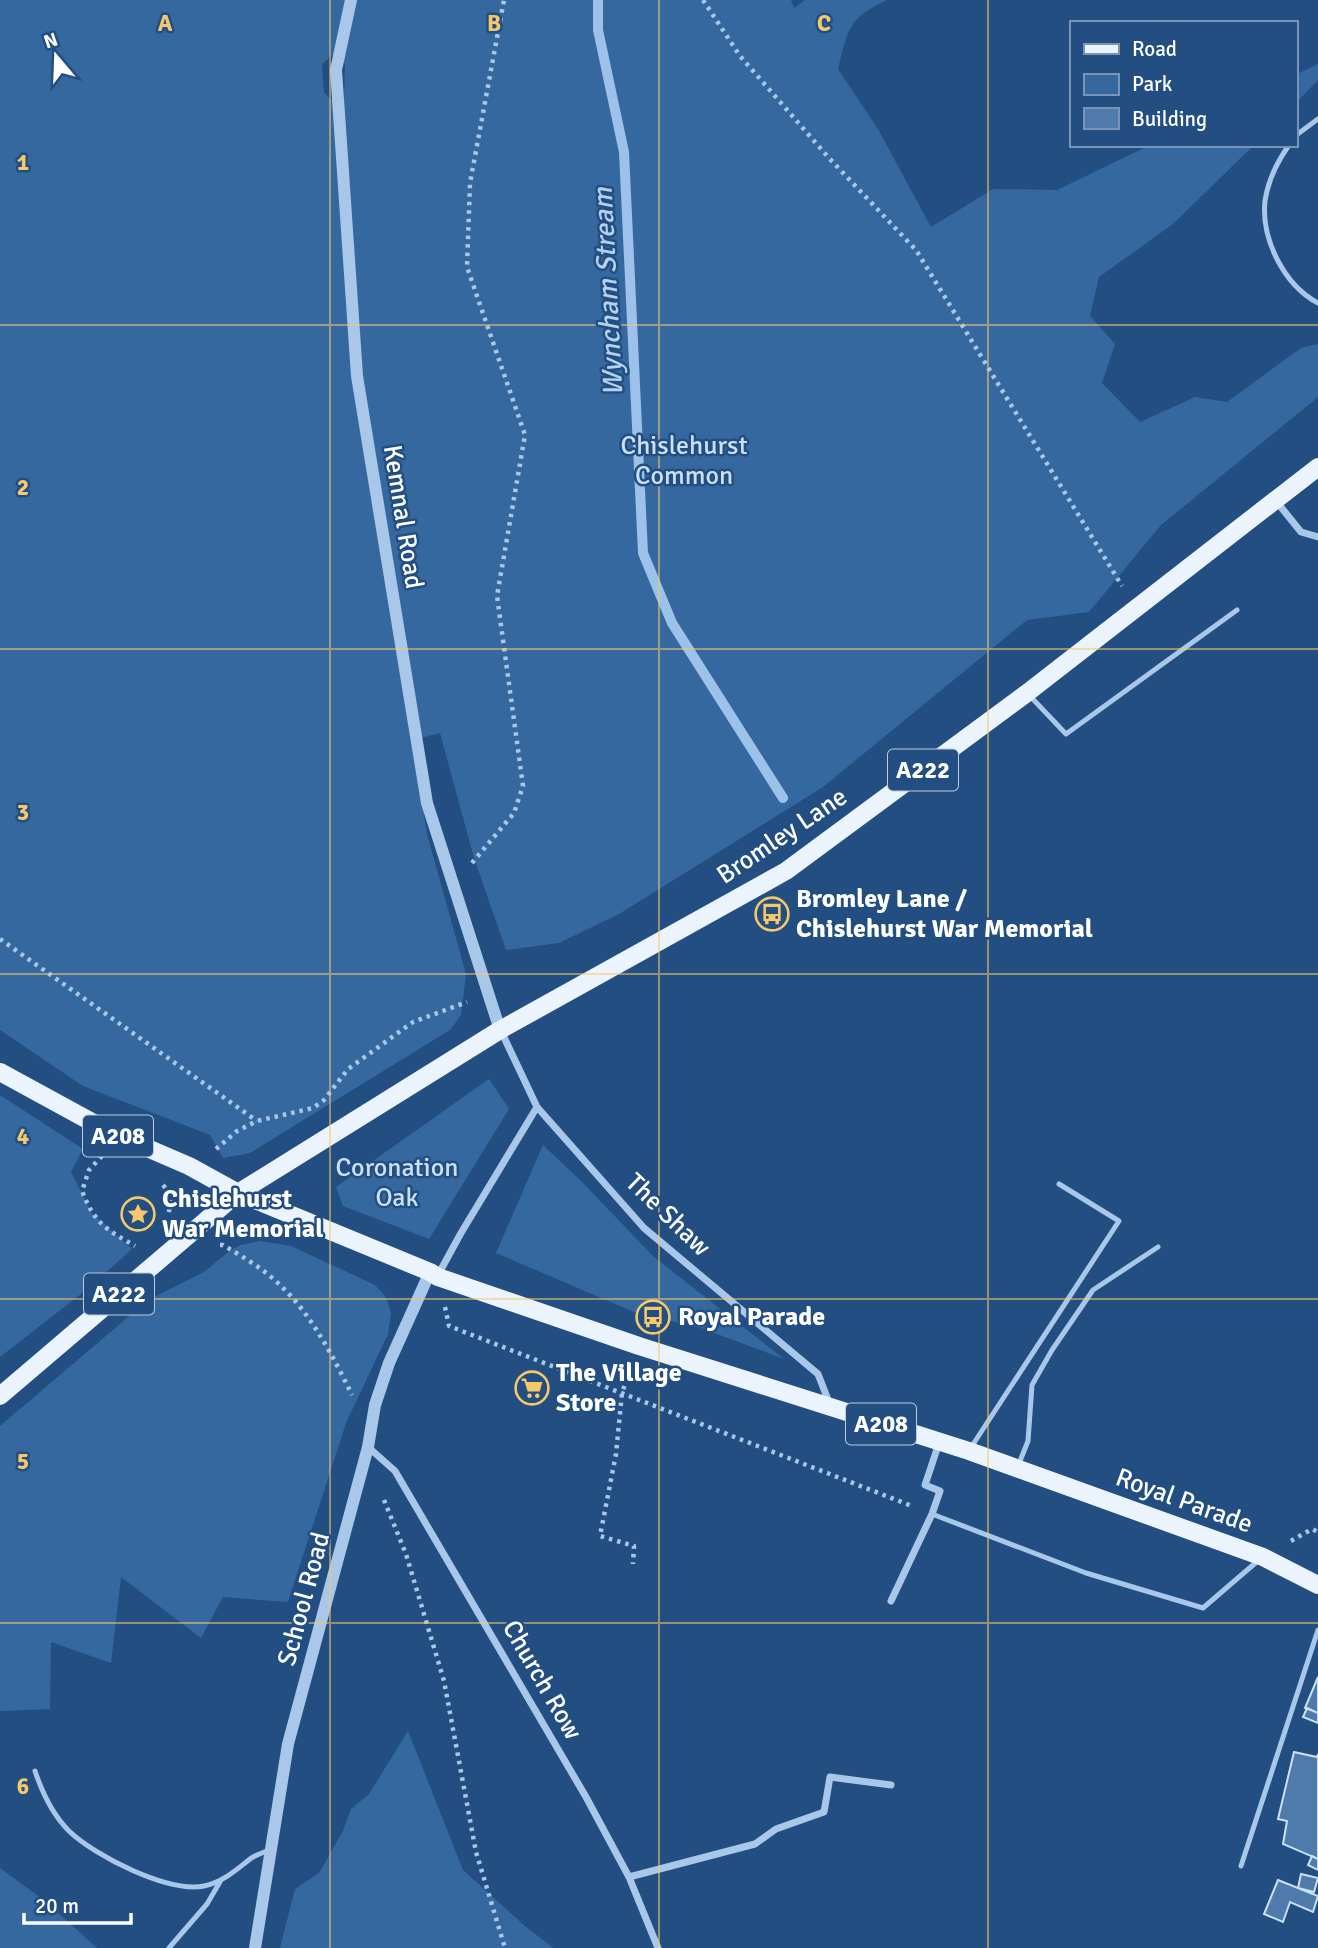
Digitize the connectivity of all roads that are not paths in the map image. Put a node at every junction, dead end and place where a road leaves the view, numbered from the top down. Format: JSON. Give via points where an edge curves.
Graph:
{"nodes":[{"id":1,"x":351,"y":0,"type":"edge"},
{"id":2,"x":1318,"y":119,"type":"edge"},
{"id":3,"x":1297,"y":135,"type":"edge"},
{"id":4,"x":1288,"y":147,"type":"edge"},
{"id":5,"x":1318,"y":303,"type":"edge"},
{"id":6,"x":1318,"y":467,"type":"edge"},
{"id":7,"x":1275,"y":500,"type":"junction"},
{"id":8,"x":1318,"y":537,"type":"edge"},
{"id":9,"x":1237,"y":610,"type":"dead end"},
{"id":10,"x":1027,"y":693,"type":"junction"},
{"id":11,"x":500,"y":1030,"type":"junction"},
{"id":12,"x":0,"y":1072,"type":"edge"},
{"id":13,"x":537,"y":1107,"type":"junction"},
{"id":14,"x":1059,"y":1184,"type":"dead end"},
{"id":15,"x":238,"y":1193,"type":"junction"},
{"id":16,"x":1158,"y":1247,"type":"dead end"},
{"id":17,"x":434,"y":1274,"type":"junction"},
{"id":18,"x":0,"y":1396,"type":"edge"},
{"id":19,"x":832,"y":1408,"type":"junction"},
{"id":20,"x":939,"y":1442,"type":"junction"},
{"id":21,"x":368,"y":1447,"type":"junction"},
{"id":22,"x":969,"y":1451,"type":"junction"},
{"id":23,"x":1016,"y":1469,"type":"junction"},
{"id":24,"x":932,"y":1514,"type":"junction"},
{"id":25,"x":1263,"y":1558,"type":"junction"},
{"id":26,"x":1318,"y":1585,"type":"edge"},
{"id":27,"x":891,"y":1601,"type":"dead end"},
{"id":28,"x":1318,"y":1630,"type":"edge"},
{"id":29,"x":35,"y":1771,"type":"dead end"},
{"id":30,"x":891,"y":1785,"type":"dead end"},
{"id":31,"x":272,"y":1849,"type":"junction"},
{"id":32,"x":1241,"y":1866,"type":"dead end"},
{"id":33,"x":629,"y":1877,"type":"junction"},
{"id":34,"x":221,"y":1880,"type":"junction"},
{"id":35,"x":169,"y":1948,"type":"edge"},
{"id":36,"x":255,"y":1948,"type":"edge"},
{"id":37,"x":658,"y":1948,"type":"edge"}],
"edges":[{"from":1,"to":11,"type":"street","name":"Kemnal Road","via":[[336,70],[357,376],[427,803]]},
{"from":2,"to":3,"type":"lane"},
{"from":4,"to":5,"type":"lane","via":[[1275,166],[1265,201],[1268,237],[1283,271]]},
{"from":6,"to":7,"type":"main road","name":"Bromley Lane","number":"A222"},
{"from":7,"to":8,"type":"street","via":[[1301,532]]},
{"from":7,"to":10,"type":"main road","name":"Bromley Lane","number":"A222"},
{"from":9,"to":10,"type":"lane","via":[[1066,734]]},
{"from":10,"to":11,"type":"main road","name":"Bromley Lane","number":"A222","via":[[786,872]]},
{"from":11,"to":13,"type":"street","name":"The Shaw"},
{"from":11,"to":15,"type":"main road","name":"Bromley Lane","number":"A222"},
{"from":12,"to":15,"type":"main road","number":"A208","via":[[110,1132]]},
{"from":13,"to":17,"type":"street"},
{"from":13,"to":19,"type":"street","name":"The Shaw","via":[[644,1228],[818,1374]]},
{"from":14,"to":22,"type":"lane","via":[[1119,1222]]},
{"from":15,"to":17,"type":"main road","name":"Royal Parade","number":"A208"},
{"from":15,"to":18,"type":"main road","number":"A222"},
{"from":16,"to":23,"type":"lane","via":[[1093,1290],[1052,1350],[1032,1385],[1028,1441]]},
{"from":17,"to":19,"type":"main road","name":"Royal Parade","number":"A208"},
{"from":17,"to":21,"type":"street","name":"School Road","via":[[389,1363]]},
{"from":19,"to":20,"type":"main road","name":"Royal Parade","number":"A208"},
{"from":20,"to":22,"type":"main road","name":"Royal Parade","number":"A208"},
{"from":20,"to":24,"type":"street","via":[[925,1485],[940,1491]]},
{"from":21,"to":31,"type":"street","name":"School Road","via":[[288,1744]]},
{"from":21,"to":33,"type":"street","name":"Church Row","via":[[395,1471]]},
{"from":22,"to":23,"type":"main road","name":"Royal Parade","number":"A208"},
{"from":23,"to":25,"type":"main road","name":"Royal Parade","number":"A208"},
{"from":24,"to":25,"type":"lane","via":[[1086,1573],[1203,1608]]},
{"from":24,"to":27,"type":"street"},
{"from":25,"to":26,"type":"main road","name":"Royal Parade","number":"A208"},
{"from":28,"to":32,"type":"lane"},
{"from":29,"to":34,"type":"lane","via":[[68,1830],[110,1859],[160,1882],[186,1887]]},
{"from":30,"to":33,"type":"street","via":[[830,1777],[824,1812],[776,1829],[755,1844]]},
{"from":31,"to":34,"type":"lane","via":[[252,1857]]},
{"from":31,"to":36,"type":"street","name":"School Road"},
{"from":33,"to":37,"type":"street","name":"Church Row"},
{"from":34,"to":35,"type":"lane"}]}
